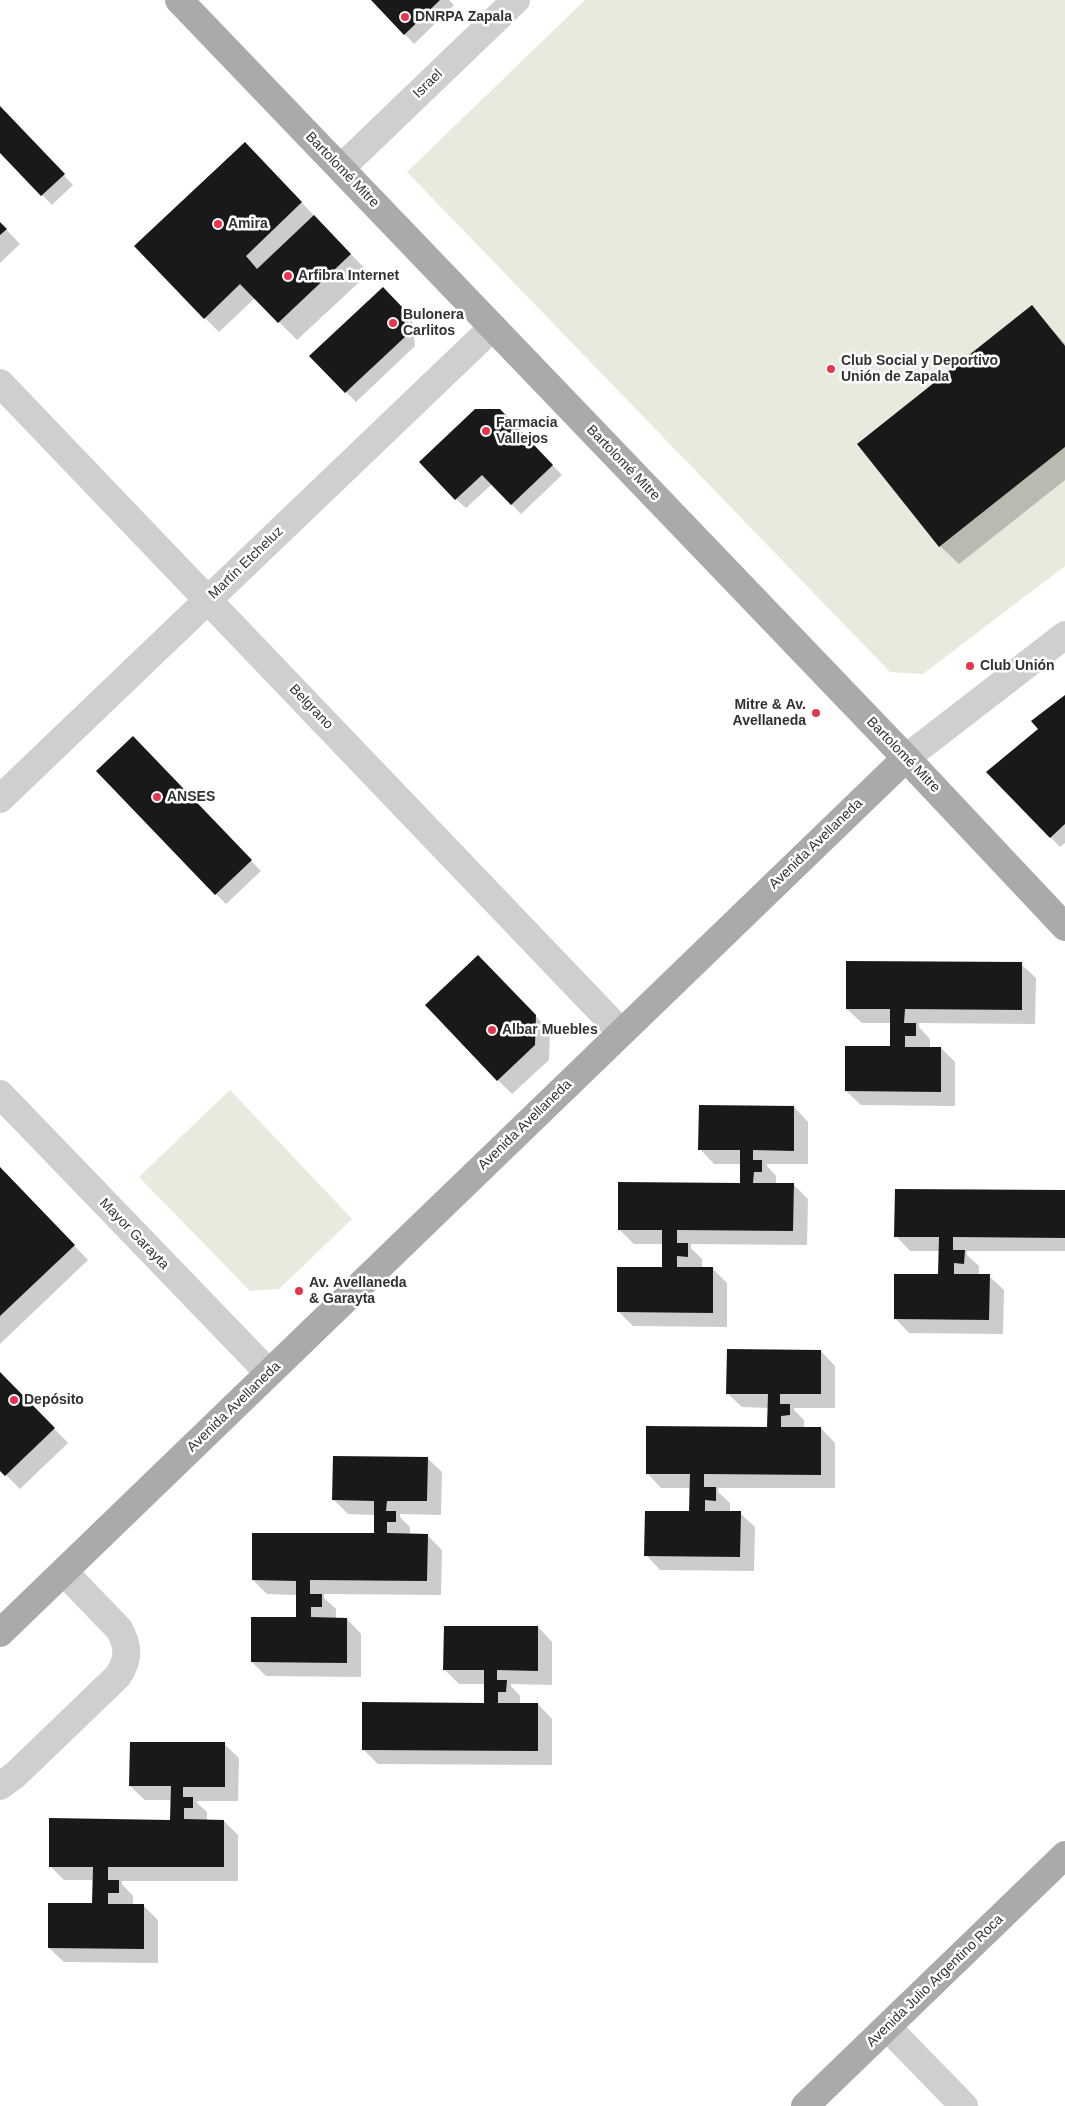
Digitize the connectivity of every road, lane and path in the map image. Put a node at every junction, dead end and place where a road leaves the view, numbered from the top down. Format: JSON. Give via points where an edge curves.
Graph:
{"nodes":[{"id":1,"x":179,"y":0,"type":"edge"},
{"id":2,"x":516,"y":0,"type":"edge"},
{"id":3,"x":341,"y":168,"type":"junction"},
{"id":4,"x":493,"y":327,"type":"junction"},
{"id":5,"x":0,"y":383,"type":"edge"},
{"id":6,"x":208,"y":600,"type":"junction"},
{"id":7,"x":1065,"y":635,"type":"edge"},
{"id":8,"x":906,"y":758,"type":"junction"},
{"id":9,"x":0,"y":799,"type":"edge"},
{"id":10,"x":1065,"y":927,"type":"edge"},
{"id":11,"x":621,"y":1032,"type":"junction"},
{"id":12,"x":0,"y":1094,"type":"edge"},
{"id":13,"x":269,"y":1373,"type":"junction"},
{"id":14,"x":64,"y":1572,"type":"junction"},
{"id":15,"x":0,"y":1633,"type":"edge"},
{"id":16,"x":0,"y":1786,"type":"edge"},
{"id":17,"x":1065,"y":1855,"type":"edge"},
{"id":18,"x":888,"y":2026,"type":"junction"},
{"id":19,"x":805,"y":2106,"type":"edge"},
{"id":20,"x":964,"y":2106,"type":"edge"}],
"edges":[{"from":1,"to":3,"type":"main road","name":"Bartolomé Mitre"},
{"from":2,"to":3,"type":"street","name":"Israel"},
{"from":3,"to":4,"type":"main road","name":"Bartolomé Mitre"},
{"from":4,"to":6,"type":"street","name":"Martín Etcheluz"},
{"from":4,"to":8,"type":"main road","name":"Bartolomé Mitre"},
{"from":5,"to":6,"type":"street","name":"Belgrano"},
{"from":6,"to":9,"type":"street","name":"Martín Etcheluz"},
{"from":6,"to":11,"type":"street","name":"Belgrano"},
{"from":7,"to":8,"type":"street","name":"Avenida Avellaneda"},
{"from":8,"to":10,"type":"main road","name":"Bartolomé Mitre"},
{"from":8,"to":11,"type":"main road","name":"Avenida Avellaneda"},
{"from":11,"to":13,"type":"main road","name":"Avenida Avellaneda"},
{"from":12,"to":13,"type":"street","name":"Mayor Garayta"},
{"from":13,"to":14,"type":"main road","name":"Avenida Avellaneda"},
{"from":14,"to":15,"type":"main road","name":"Avenida Avellaneda"},
{"from":14,"to":16,"type":"street","via":[[119,1629],[128,1652],[125,1664],[111,1683]]},
{"from":17,"to":18,"type":"main road","name":"Avenida Julio Argentino Roca"},
{"from":18,"to":19,"type":"main road","name":"Avenida Julio Argentino Roca"},
{"from":18,"to":20,"type":"street"}]}
